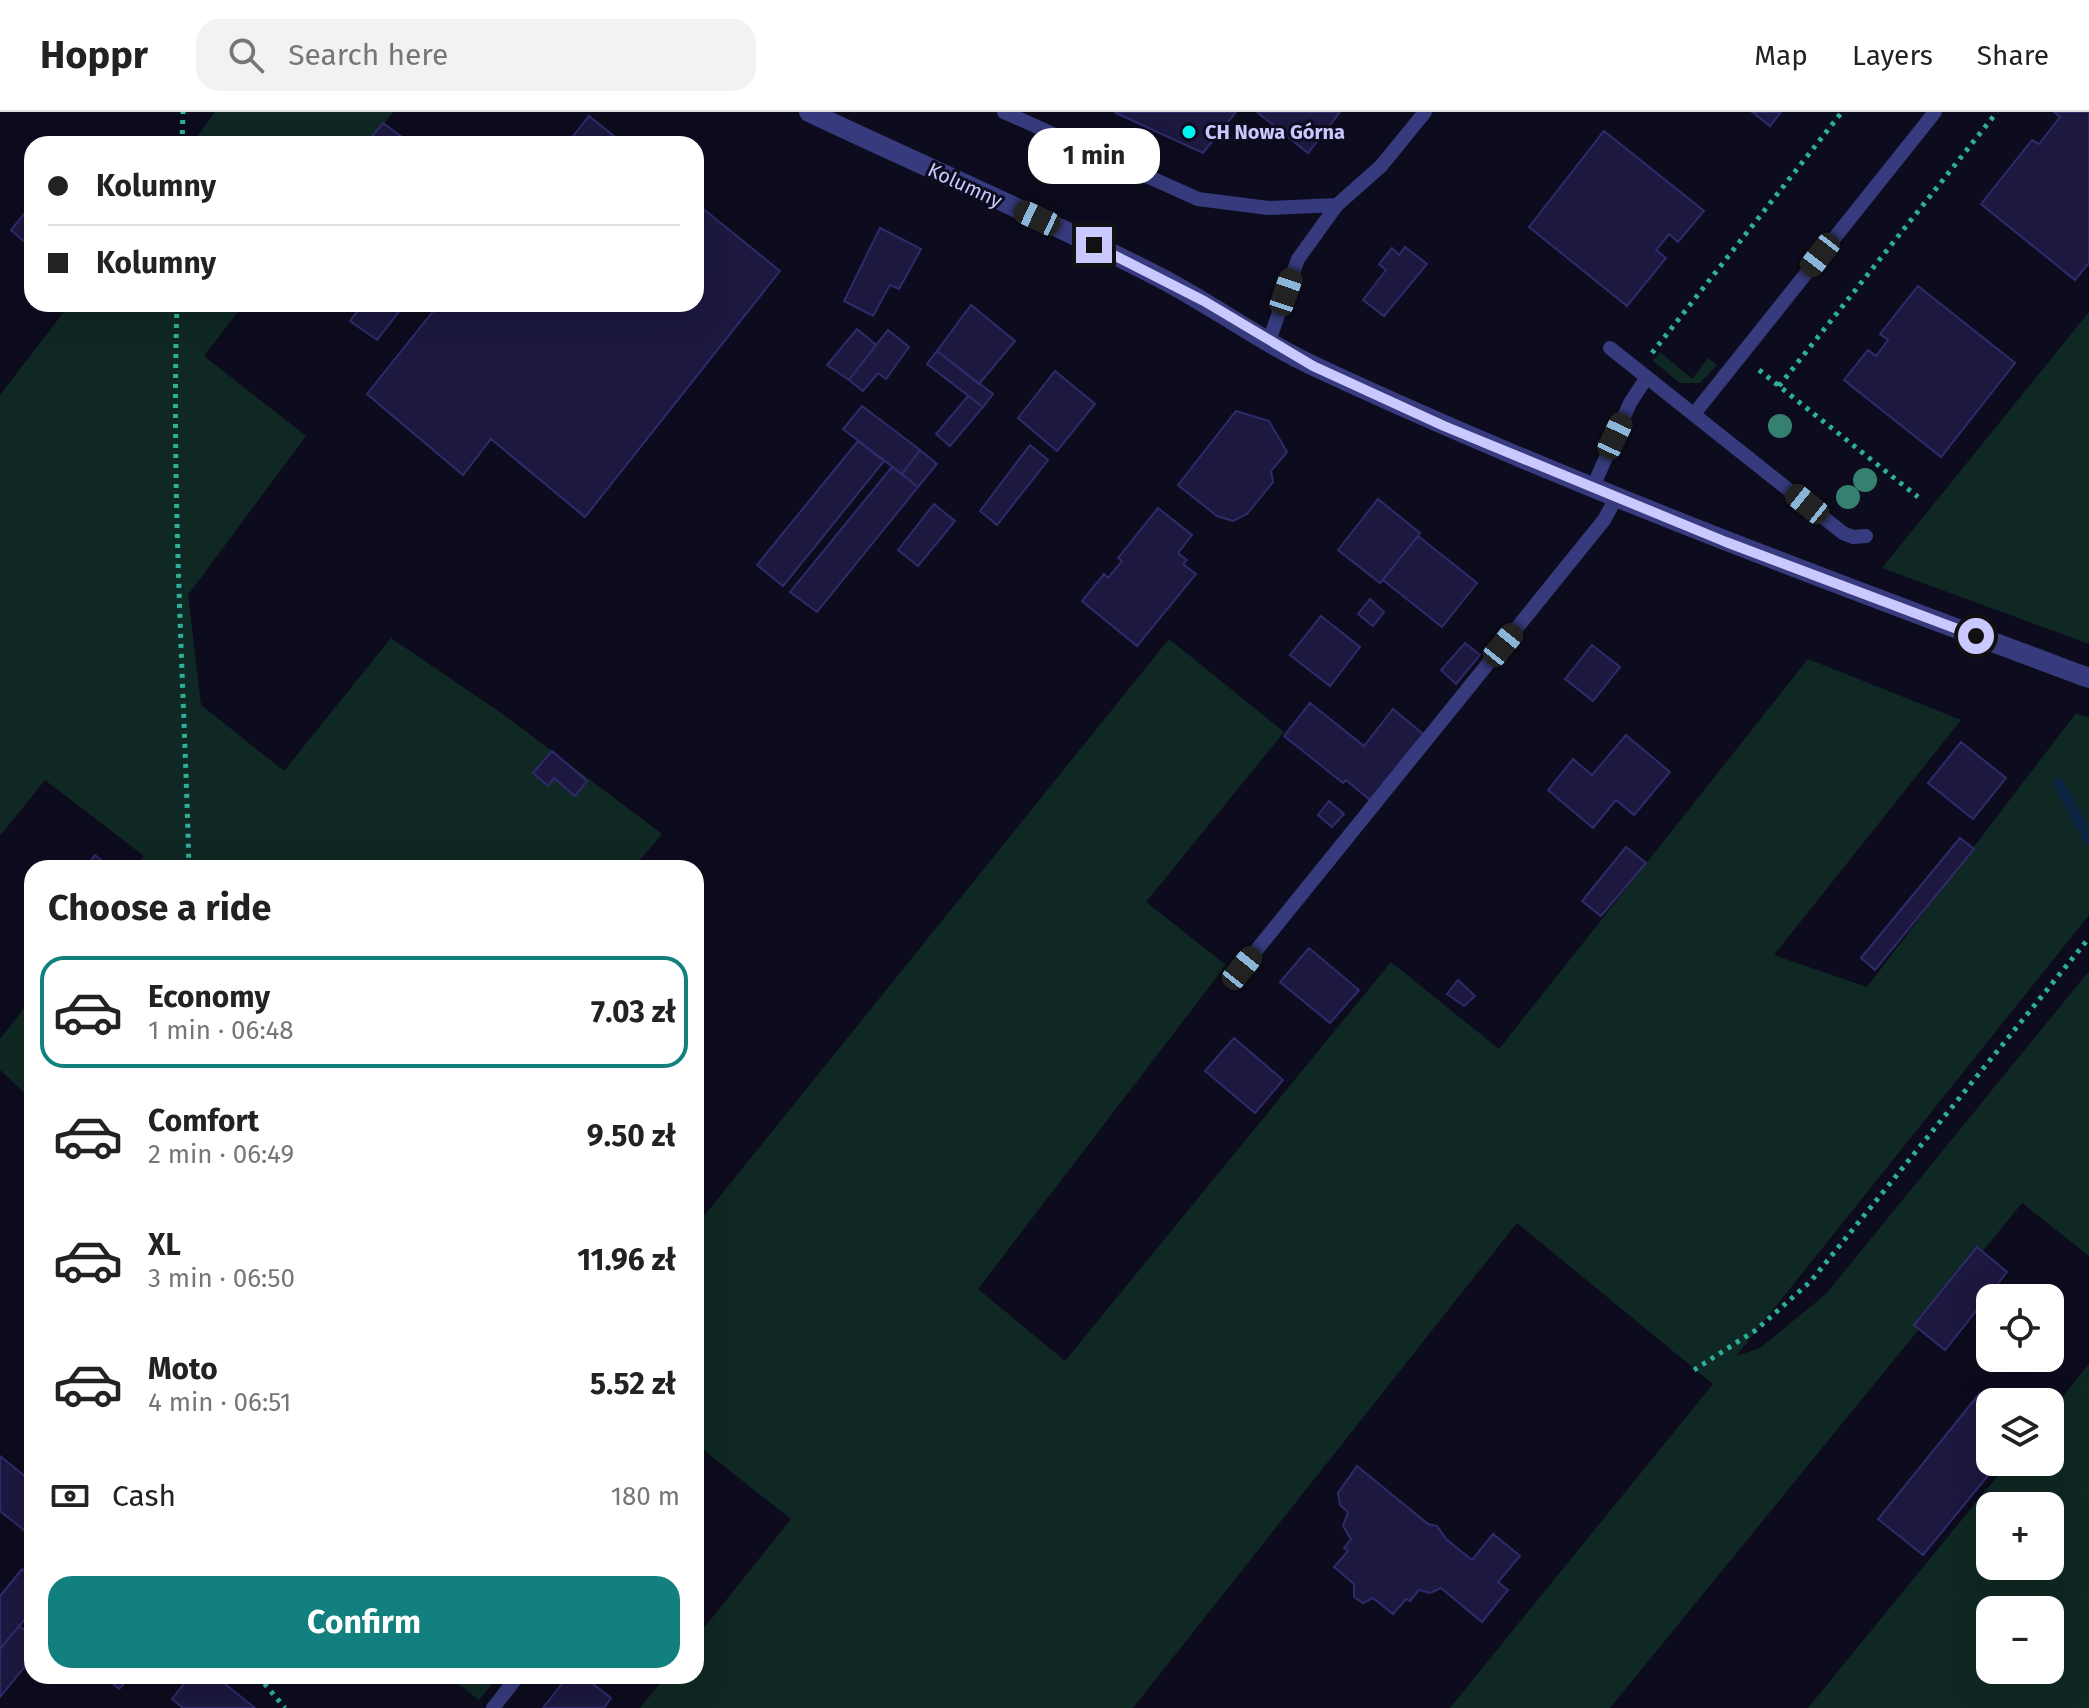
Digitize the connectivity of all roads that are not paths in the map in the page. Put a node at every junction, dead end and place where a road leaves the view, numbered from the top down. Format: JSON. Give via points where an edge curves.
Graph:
{"nodes":[{"id":1,"x":809,"y":112,"type":"edge"},
{"id":2,"x":1004,"y":112,"type":"edge"},
{"id":3,"x":1425,"y":112,"type":"edge"},
{"id":4,"x":1935,"y":112,"type":"edge"},
{"id":5,"x":1337,"y":205,"type":"junction"},
{"id":6,"x":1269,"y":341,"type":"junction"},
{"id":7,"x":1610,"y":348,"type":"dead end"},
{"id":8,"x":1643,"y":374,"type":"junction"},
{"id":9,"x":1694,"y":414,"type":"junction"},
{"id":10,"x":1592,"y":489,"type":"junction"},
{"id":11,"x":1616,"y":498,"type":"junction"},
{"id":12,"x":1866,"y":536,"type":"dead end"},
{"id":13,"x":2089,"y":678,"type":"edge"},
{"id":14,"x":1242,"y":968,"type":"dead end"},
{"id":15,"x":512,"y":1684,"type":"edge"},
{"id":16,"x":493,"y":1708,"type":"edge"}],
"edges":[{"from":1,"to":6,"type":"street","name":"Kolumny","via":[[1122,258]]},
{"from":2,"to":5,"type":"lane","via":[[1198,199],[1268,208]]},
{"from":3,"to":5,"type":"lane","via":[[1381,166]]},
{"from":4,"to":9,"type":"lane"},
{"from":5,"to":6,"type":"lane","via":[[1298,259]]},
{"from":6,"to":10,"type":"street","name":"Kolumny","via":[[1313,366]]},
{"from":7,"to":8,"type":"lane"},
{"from":8,"to":9,"type":"lane"},
{"from":8,"to":10,"type":"lane"},
{"from":9,"to":12,"type":"lane","via":[[1843,533]]},
{"from":10,"to":11,"type":"street","name":"Kolumny"},
{"from":11,"to":13,"type":"street","name":"Kolumny"},
{"from":11,"to":14,"type":"lane","via":[[1604,520]]},
{"from":15,"to":16,"type":"lane"}]}
